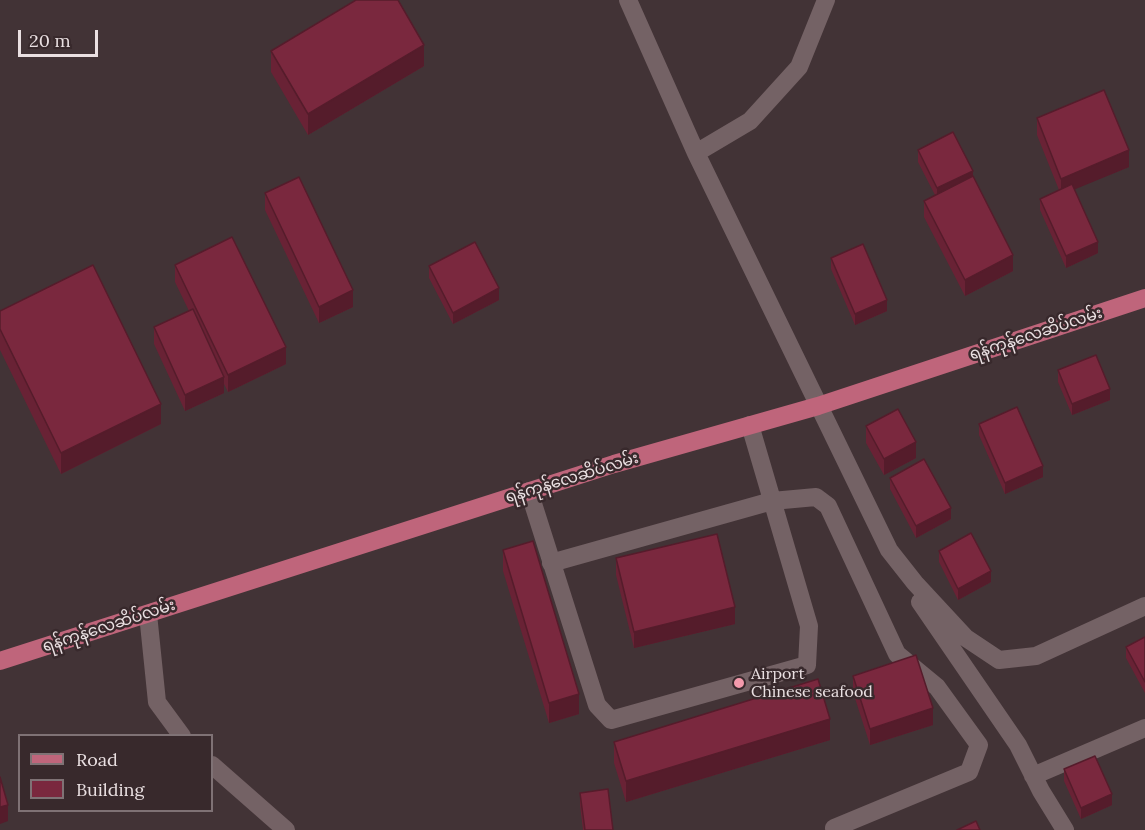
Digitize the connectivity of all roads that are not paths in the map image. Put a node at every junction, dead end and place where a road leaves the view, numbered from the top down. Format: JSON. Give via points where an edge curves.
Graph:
{"nodes":[{"id":1,"x":628,"y":0,"type":"edge"},
{"id":2,"x":826,"y":0,"type":"edge"},
{"id":3,"x":696,"y":153,"type":"junction"},
{"id":4,"x":1145,"y":298,"type":"edge"},
{"id":5,"x":818,"y":406,"type":"junction"},
{"id":6,"x":750,"y":425,"type":"junction"},
{"id":7,"x":529,"y":491,"type":"junction"},
{"id":8,"x":772,"y":501,"type":"junction"},
{"id":9,"x":551,"y":563,"type":"junction"},
{"id":10,"x":915,"y":583,"type":"junction"},
{"id":11,"x":1145,"y":606,"type":"edge"},
{"id":12,"x":148,"y":614,"type":"junction"},
{"id":13,"x":0,"y":661,"type":"edge"},
{"id":14,"x":1145,"y":728,"type":"edge"},
{"id":15,"x":181,"y":734,"type":"edge"},
{"id":16,"x":213,"y":766,"type":"edge"},
{"id":17,"x":1033,"y":776,"type":"junction"},
{"id":18,"x":834,"y":828,"type":"dead end"},
{"id":19,"x":286,"y":830,"type":"edge"},
{"id":20,"x":1065,"y":830,"type":"edge"}],
"edges":[{"from":1,"to":3,"type":"street"},
{"from":2,"to":3,"type":"street","via":[[799,67],[750,121]]},
{"from":3,"to":5,"type":"street"},
{"from":4,"to":5,"type":"main road","name":"ရန်ကုန်လေဆိပ်လမ်း"},
{"from":5,"to":6,"type":"main road","name":"ရန်ကုန်လေဆိပ်လမ်း"},
{"from":5,"to":10,"type":"street","via":[[889,550]]},
{"from":6,"to":7,"type":"main road","name":"ရန်ကုန်လေဆိပ်လမ်း"},
{"from":6,"to":8,"type":"street"},
{"from":7,"to":9,"type":"street"},
{"from":7,"to":12,"type":"main road","name":"ရန်ကုန်လေဆိပ်လမ်း"},
{"from":8,"to":9,"type":"street"},
{"from":8,"to":9,"type":"street","via":[[809,627],[807,665],[795,669],[611,720],[597,705]]},
{"from":8,"to":18,"type":"street","via":[[816,497],[828,506],[897,654],[937,687],[979,745],[969,772]]},
{"from":10,"to":11,"type":"street","via":[[966,638],[999,660],[1036,656]]},
{"from":10,"to":17,"type":"street","via":[[919,601],[1017,745]]},
{"from":12,"to":13,"type":"main road","name":"ရန်ကုန်လေဆိပ်လမ်း"},
{"from":12,"to":15,"type":"street","via":[[157,702]]},
{"from":14,"to":17,"type":"street"},
{"from":16,"to":19,"type":"street"},
{"from":17,"to":20,"type":"street"}]}
